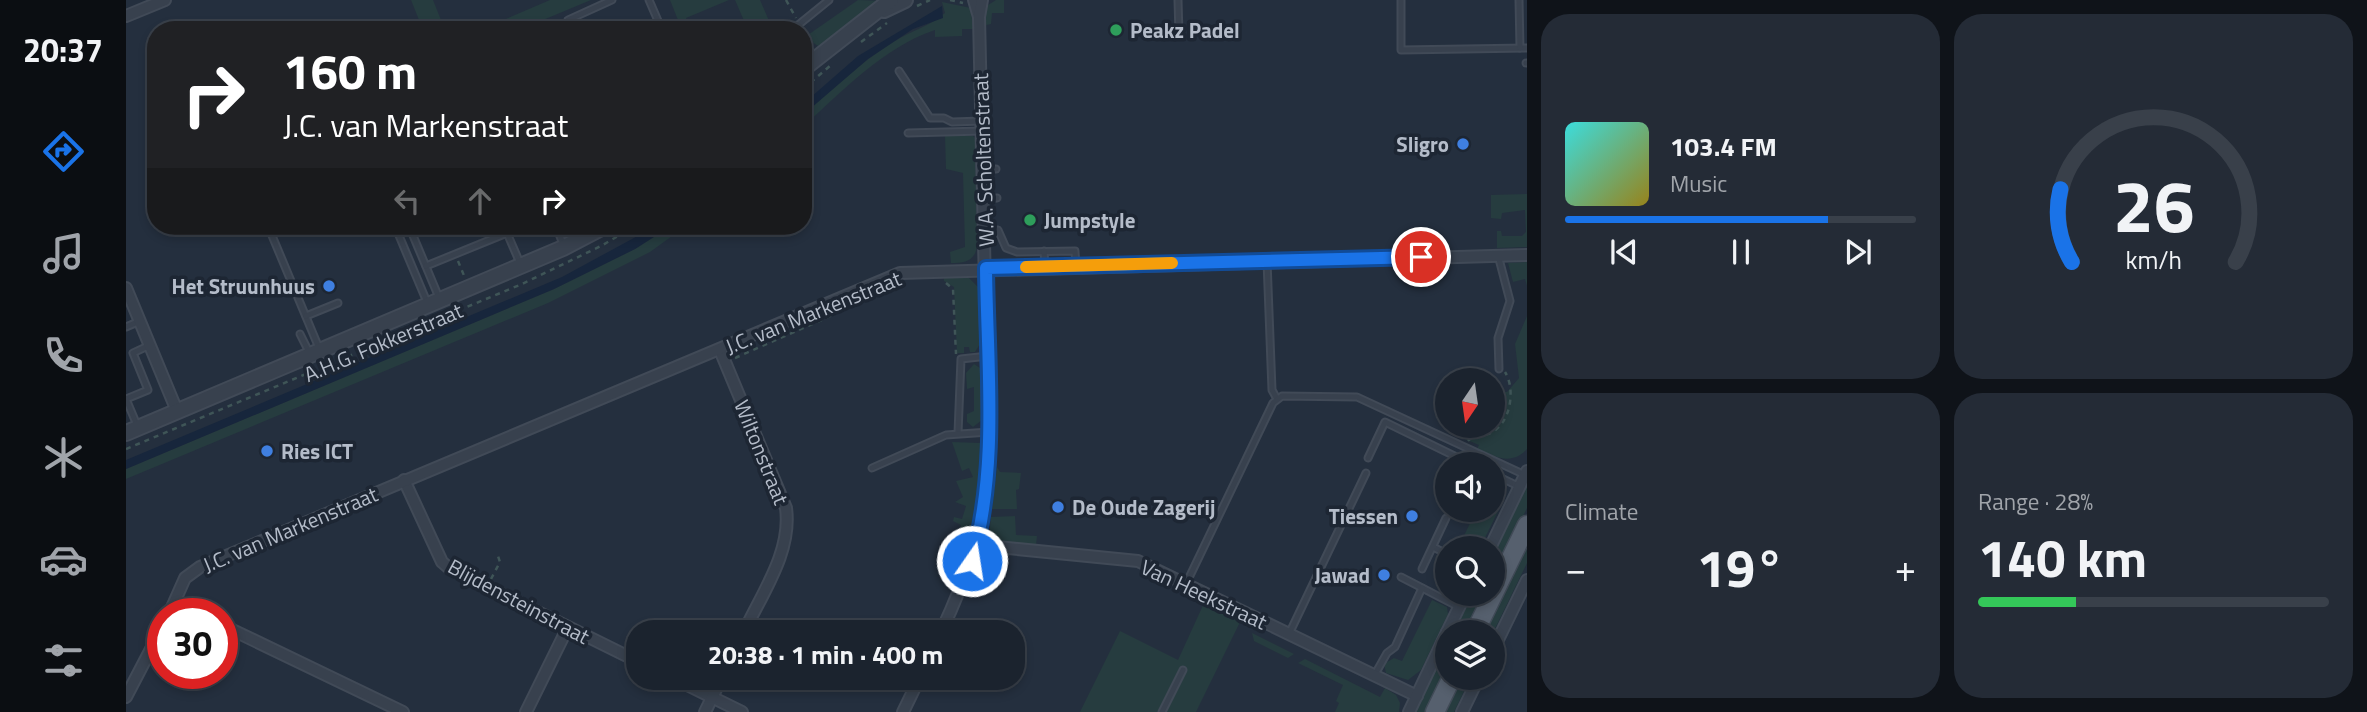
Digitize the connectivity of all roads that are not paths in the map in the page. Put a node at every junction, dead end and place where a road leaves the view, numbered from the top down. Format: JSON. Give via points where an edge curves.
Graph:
{"nodes":[{"id":1,"x":165,"y":0,"type":"edge"},
{"id":2,"x":612,"y":0,"type":"edge"},
{"id":3,"x":649,"y":0,"type":"edge"},
{"id":4,"x":830,"y":0,"type":"edge"},
{"id":5,"x":891,"y":0,"type":"edge"},
{"id":6,"x":974,"y":0,"type":"edge"},
{"id":7,"x":982,"y":0,"type":"edge"},
{"id":8,"x":1178,"y":0,"type":"edge"},
{"id":9,"x":1401,"y":0,"type":"edge"},
{"id":10,"x":1519,"y":0,"type":"edge"},
{"id":11,"x":907,"y":5,"type":"edge"},
{"id":12,"x":876,"y":13,"type":"junction"},
{"id":13,"x":126,"y":16,"type":"edge"},
{"id":14,"x":979,"y":17,"type":"junction"},
{"id":15,"x":568,"y":21,"type":"edge"},
{"id":16,"x":658,"y":21,"type":"edge"},
{"id":17,"x":800,"y":21,"type":"edge"},
{"id":18,"x":1179,"y":35,"type":"dead end"},
{"id":19,"x":1523,"y":48,"type":"edge"},
{"id":20,"x":812,"y":54,"type":"edge"},
{"id":21,"x":816,"y":59,"type":"junction"},
{"id":22,"x":812,"y":62,"type":"edge"},
{"id":23,"x":900,"y":71,"type":"dead end"},
{"id":24,"x":982,"y":126,"type":"junction"},
{"id":25,"x":908,"y":133,"type":"dead end"},
{"id":26,"x":983,"y":169,"type":"junction"},
{"id":27,"x":996,"y":169,"type":"dead end"},
{"id":28,"x":997,"y":198,"type":"dead end"},
{"id":29,"x":984,"y":199,"type":"junction"},
{"id":30,"x":985,"y":231,"type":"junction"},
{"id":31,"x":272,"y":235,"type":"edge"},
{"id":32,"x":400,"y":235,"type":"edge"},
{"id":33,"x":413,"y":235,"type":"edge"},
{"id":34,"x":502,"y":235,"type":"edge"},
{"id":35,"x":508,"y":235,"type":"edge"},
{"id":36,"x":559,"y":235,"type":"edge"},
{"id":37,"x":587,"y":235,"type":"edge"},
{"id":38,"x":564,"y":247,"type":"junction"},
{"id":39,"x":1044,"y":251,"type":"junction"},
{"id":40,"x":1017,"y":252,"type":"junction"},
{"id":41,"x":1527,"y":255,"type":"edge"},
{"id":42,"x":1498,"y":256,"type":"junction"},
{"id":43,"x":1267,"y":261,"type":"junction"},
{"id":44,"x":521,"y":266,"type":"junction"},
{"id":45,"x":1045,"y":266,"type":"junction"},
{"id":46,"x":1076,"y":266,"type":"junction"},
{"id":47,"x":426,"y":267,"type":"junction"},
{"id":48,"x":1017,"y":267,"type":"junction"},
{"id":49,"x":986,"y":268,"type":"junction"},
{"id":50,"x":126,"y":288,"type":"edge"},
{"id":51,"x":338,"y":303,"type":"dead end"},
{"id":52,"x":434,"y":303,"type":"junction"},
{"id":53,"x":306,"y":316,"type":"junction"},
{"id":54,"x":140,"y":321,"type":"junction"},
{"id":55,"x":126,"y":327,"type":"edge"},
{"id":56,"x":300,"y":334,"type":"dead end"},
{"id":57,"x":150,"y":345,"type":"junction"},
{"id":58,"x":720,"y":350,"type":"junction"},
{"id":59,"x":315,"y":353,"type":"junction"},
{"id":60,"x":988,"y":356,"type":"junction"},
{"id":61,"x":1499,"y":368,"type":"edge"},
{"id":62,"x":126,"y":399,"type":"edge"},
{"id":63,"x":1277,"y":399,"type":"junction"},
{"id":64,"x":177,"y":411,"type":"junction"},
{"id":65,"x":132,"y":430,"type":"edge"},
{"id":66,"x":989,"y":432,"type":"junction"},
{"id":67,"x":958,"y":433,"type":"junction"},
{"id":68,"x":1446,"y":452,"type":"edge"},
{"id":69,"x":1368,"y":458,"type":"dead end"},
{"id":70,"x":872,"y":468,"type":"dead end"},
{"id":71,"x":1366,"y":473,"type":"dead end"},
{"id":72,"x":1526,"y":473,"type":"edge"},
{"id":73,"x":404,"y":480,"type":"junction"},
{"id":74,"x":1505,"y":480,"type":"edge"},
{"id":75,"x":1520,"y":487,"type":"junction"},
{"id":76,"x":1445,"y":522,"type":"edge"},
{"id":77,"x":1527,"y":525,"type":"edge"},
{"id":78,"x":1496,"y":536,"type":"edge"},
{"id":79,"x":977,"y":545,"type":"junction"},
{"id":80,"x":1433,"y":547,"type":"joint"},
{"id":81,"x":1422,"y":569,"type":"dead end"},
{"id":82,"x":1401,"y":578,"type":"dead end"},
{"id":83,"x":1527,"y":580,"type":"edge"},
{"id":84,"x":1186,"y":583,"type":"junction"},
{"id":85,"x":1422,"y":589,"type":"junction"},
{"id":86,"x":177,"y":598,"type":"edge"},
{"id":87,"x":1459,"y":607,"type":"joint"},
{"id":88,"x":750,"y":620,"type":"edge"},
{"id":89,"x":948,"y":620,"type":"edge"},
{"id":90,"x":1453,"y":620,"type":"edge"},
{"id":91,"x":1481,"y":620,"type":"edge"},
{"id":92,"x":1505,"y":625,"type":"edge"},
{"id":93,"x":567,"y":629,"type":"junction"},
{"id":94,"x":238,"y":633,"type":"edge"},
{"id":95,"x":1289,"y":634,"type":"junction"},
{"id":96,"x":626,"y":656,"type":"edge"},
{"id":97,"x":147,"y":657,"type":"edge"},
{"id":98,"x":1435,"y":658,"type":"edge"},
{"id":99,"x":1183,"y":670,"type":"dead end"},
{"id":100,"x":1374,"y":676,"type":"junction"},
{"id":101,"x":698,"y":690,"type":"edge"},
{"id":102,"x":716,"y":690,"type":"edge"},
{"id":103,"x":914,"y":690,"type":"edge"},
{"id":104,"x":1446,"y":690,"type":"edge"},
{"id":105,"x":1474,"y":690,"type":"edge"},
{"id":106,"x":1417,"y":696,"type":"junction"},
{"id":107,"x":126,"y":697,"type":"edge"},
{"id":108,"x":712,"y":697,"type":"junction"},
{"id":109,"x":1466,"y":711,"type":"edge"},
{"id":110,"x":403,"y":712,"type":"edge"},
{"id":111,"x":526,"y":712,"type":"edge"},
{"id":112,"x":705,"y":712,"type":"edge"},
{"id":113,"x":742,"y":712,"type":"edge"},
{"id":114,"x":903,"y":712,"type":"edge"},
{"id":115,"x":1162,"y":712,"type":"edge"},
{"id":116,"x":1409,"y":712,"type":"edge"},
{"id":117,"x":1436,"y":712,"type":"edge"}],
"edges":[{"from":1,"to":13,"type":"street"},
{"from":2,"to":15,"type":"lane"},
{"from":3,"to":16,"type":"lane"},
{"from":4,"to":17,"type":"lane"},
{"from":5,"to":12,"type":"street"},
{"from":6,"to":14,"type":"street","name":"W.A. Scholtenstraat"},
{"from":7,"to":14,"type":"street","name":"W.A. Scholtenstraat"},
{"from":8,"to":18,"type":"lane"},
{"from":9,"to":19,"type":"lane","via":[[1401,50]]},
{"from":10,"to":19,"type":"lane"},
{"from":11,"to":12,"type":"street"},
{"from":12,"to":21,"type":"street"},
{"from":14,"to":24,"type":"street","name":"W.A. Scholtenstraat"},
{"from":20,"to":21,"type":"lane"},
{"from":21,"to":22,"type":"street"},
{"from":23,"to":24,"type":"lane","via":[[930,118]]},
{"from":24,"to":25,"type":"lane"},
{"from":24,"to":26,"type":"street","name":"W.A. Scholtenstraat"},
{"from":26,"to":27,"type":"lane"},
{"from":26,"to":29,"type":"street","name":"W.A. Scholtenstraat"},
{"from":28,"to":29,"type":"lane"},
{"from":29,"to":30,"type":"street","name":"W.A. Scholtenstraat"},
{"from":30,"to":40,"type":"lane","via":[[998,230],[1006,248]]},
{"from":30,"to":49,"type":"street","name":"W.A. Scholtenstraat"},
{"from":31,"to":53,"type":"lane"},
{"from":32,"to":52,"type":"lane"},
{"from":33,"to":47,"type":"lane"},
{"from":34,"to":47,"type":"lane"},
{"from":35,"to":44,"type":"lane"},
{"from":36,"to":38,"type":"lane"},
{"from":37,"to":38,"type":"street","name":"A.H.G. Fokkerstraat"},
{"from":38,"to":44,"type":"street","name":"A.H.G. Fokkerstraat"},
{"from":39,"to":40,"type":"lane"},
{"from":39,"to":45,"type":"lane"},
{"from":39,"to":46,"type":"lane","via":[[1075,250]]},
{"from":40,"to":48,"type":"lane"},
{"from":41,"to":42,"type":"street","name":"J.C. van Markenstraat"},
{"from":42,"to":43,"type":"street","name":"J.C. van Markenstraat"},
{"from":42,"to":61,"type":"lane","via":[[1510,302],[1498,338]]},
{"from":43,"to":46,"type":"street","name":"J.C. van Markenstraat"},
{"from":43,"to":63,"type":"lane","via":[[1272,390]]},
{"from":44,"to":52,"type":"street","name":"A.H.G. Fokkerstraat"},
{"from":45,"to":46,"type":"street","name":"J.C. van Markenstraat"},
{"from":45,"to":48,"type":"street","name":"J.C. van Markenstraat"},
{"from":47,"to":52,"type":"lane"},
{"from":48,"to":49,"type":"street","name":"J.C. van Markenstraat"},
{"from":49,"to":58,"type":"street","name":"J.C. van Markenstraat","via":[[900,273]]},
{"from":49,"to":60,"type":"street","name":"W.A. Scholtenstraat"},
{"from":50,"to":54,"type":"street"},
{"from":51,"to":53,"type":"lane"},
{"from":52,"to":59,"type":"street","name":"A.H.G. Fokkerstraat"},
{"from":53,"to":59,"type":"lane"},
{"from":54,"to":55,"type":"lane"},
{"from":54,"to":57,"type":"street"},
{"from":56,"to":59,"type":"lane"},
{"from":57,"to":62,"type":"lane","via":[[133,353],[148,390]]},
{"from":57,"to":64,"type":"street"},
{"from":58,"to":73,"type":"street","name":"J.C. van Markenstraat"},
{"from":58,"to":88,"type":"street","name":"Wiltonstraat","via":[[788,521],[778,561]]},
{"from":59,"to":64,"type":"street","name":"A.H.G. Fokkerstraat"},
{"from":60,"to":66,"type":"street","name":"W.A. Scholtenstraat"},
{"from":60,"to":67,"type":"lane","via":[[961,359]]},
{"from":62,"to":65,"type":"lane"},
{"from":63,"to":72,"type":"lane","via":[[1357,397]]},
{"from":63,"to":84,"type":"lane"},
{"from":64,"to":65,"type":"street","name":"A.H.G. Fokkerstraat"},
{"from":66,"to":67,"type":"lane"},
{"from":66,"to":79,"type":"street","name":"W.A. Scholtenstraat","via":[[988,486]]},
{"from":67,"to":70,"type":"lane"},
{"from":68,"to":69,"type":"lane","via":[[1385,422]]},
{"from":71,"to":95,"type":"lane"},
{"from":72,"to":75,"type":"street"},
{"from":73,"to":86,"type":"street","name":"J.C. van Markenstraat","via":[[200,566],[185,578]]},
{"from":73,"to":93,"type":"street","name":"Blijdensteinstraat","via":[[442,562]]},
{"from":74,"to":75,"type":"lane"},
{"from":75,"to":78,"type":"street"},
{"from":76,"to":80,"type":"lane"},
{"from":77,"to":91,"type":"main road"},
{"from":79,"to":84,"type":"street","name":"Van Heekstraat","via":[[1123,558]]},
{"from":79,"to":89,"type":"street","name":"W.A. Scholtenstraat"},
{"from":80,"to":81,"type":"lane"},
{"from":82,"to":85,"type":"lane"},
{"from":83,"to":92,"type":"street"},
{"from":84,"to":95,"type":"street","name":"Van Heekstraat"},
{"from":85,"to":87,"type":"lane"},
{"from":85,"to":100,"type":"lane","via":[[1395,647]]},
{"from":87,"to":90,"type":"street"},
{"from":93,"to":96,"type":"street","name":"Blijdensteinstraat"},
{"from":93,"to":111,"type":"street"},
{"from":94,"to":110,"type":"street"},
{"from":95,"to":100,"type":"street","name":"Van Heekstraat"},
{"from":97,"to":107,"type":"street"},
{"from":98,"to":106,"type":"street"},
{"from":99,"to":115,"type":"lane"},
{"from":100,"to":106,"type":"street","name":"Van Heekstraat"},
{"from":101,"to":108,"type":"street"},
{"from":102,"to":108,"type":"street"},
{"from":103,"to":114,"type":"street"},
{"from":104,"to":117,"type":"main road"},
{"from":105,"to":109,"type":"street"},
{"from":106,"to":116,"type":"street"},
{"from":108,"to":112,"type":"street"},
{"from":108,"to":113,"type":"street"}]}
